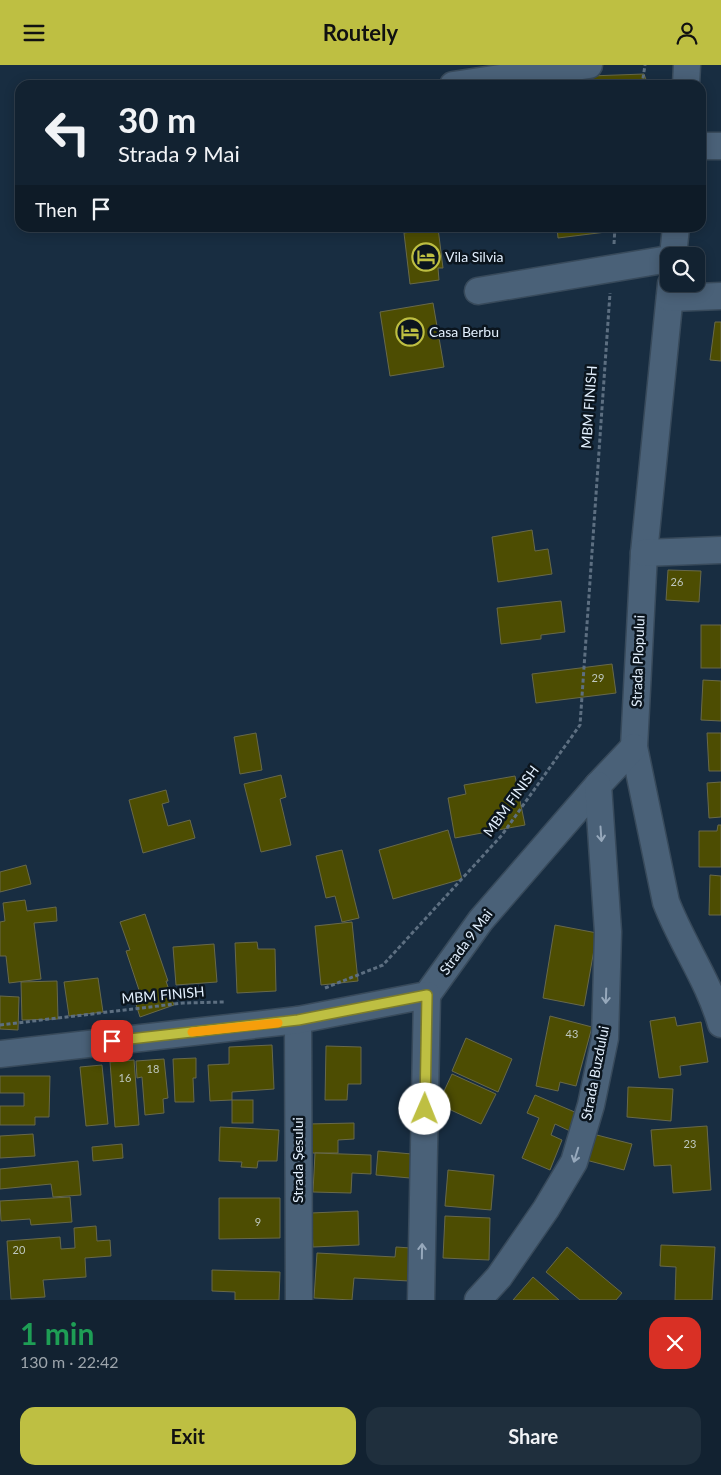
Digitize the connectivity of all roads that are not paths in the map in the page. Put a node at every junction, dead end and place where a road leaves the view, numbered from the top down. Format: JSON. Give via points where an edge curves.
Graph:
{"nodes":[{"id":1,"x":590,"y":65,"type":"edge"},
{"id":2,"x":687,"y":65,"type":"edge"},
{"id":3,"x":487,"y":80,"type":"edge"},
{"id":4,"x":686,"y":80,"type":"edge"},
{"id":5,"x":721,"y":146,"type":"edge"},
{"id":6,"x":706,"y":147,"type":"edge"},
{"id":7,"x":675,"y":232,"type":"edge"},
{"id":8,"x":674,"y":247,"type":"edge"},
{"id":9,"x":660,"y":261,"type":"edge"},
{"id":10,"x":478,"y":291,"type":"dead end"},
{"id":11,"x":670,"y":292,"type":"edge"},
{"id":12,"x":680,"y":292,"type":"edge"},
{"id":13,"x":721,"y":296,"type":"edge"},
{"id":14,"x":721,"y":550,"type":"edge"},
{"id":15,"x":644,"y":553,"type":"junction"},
{"id":16,"x":634,"y":747,"type":"junction"},
{"id":17,"x":598,"y":785,"type":"junction"},
{"id":18,"x":427,"y":995,"type":"junction"},
{"id":19,"x":298,"y":1020,"type":"junction"},
{"id":20,"x":721,"y":1024,"type":"edge"},
{"id":21,"x":0,"y":1054,"type":"edge"},
{"id":22,"x":299,"y":1300,"type":"edge"},
{"id":23,"x":421,"y":1300,"type":"edge"},
{"id":24,"x":478,"y":1300,"type":"edge"}],
"edges":[{"from":1,"to":3,"type":"street"},
{"from":2,"to":4,"type":"street"},
{"from":5,"to":6,"type":"street"},
{"from":7,"to":8,"type":"street"},
{"from":9,"to":10,"type":"street"},
{"from":11,"to":15,"type":"street","name":"Strada Plopului"},
{"from":12,"to":13,"type":"street"},
{"from":14,"to":15,"type":"street"},
{"from":15,"to":16,"type":"street","name":"Strada Plopului"},
{"from":16,"to":17,"type":"street","name":"Strada 9 Mai"},
{"from":16,"to":20,"type":"street","name":"Strada Plopului","via":[[666,901],[674,924],[715,1001]]},
{"from":17,"to":18,"type":"street","name":"Strada 9 Mai","via":[[481,920]]},
{"from":17,"to":24,"type":"street","name":"Strada Buzdului","one_way":true,"via":[[608,932],[605,1038],[590,1105],[574,1162],[499,1277]]},
{"from":18,"to":19,"type":"street"},
{"from":23,"to":18,"type":"street","one_way":true},
{"from":19,"to":21,"type":"street"},
{"from":19,"to":22,"type":"street","name":"Strada Șesului"}]}
